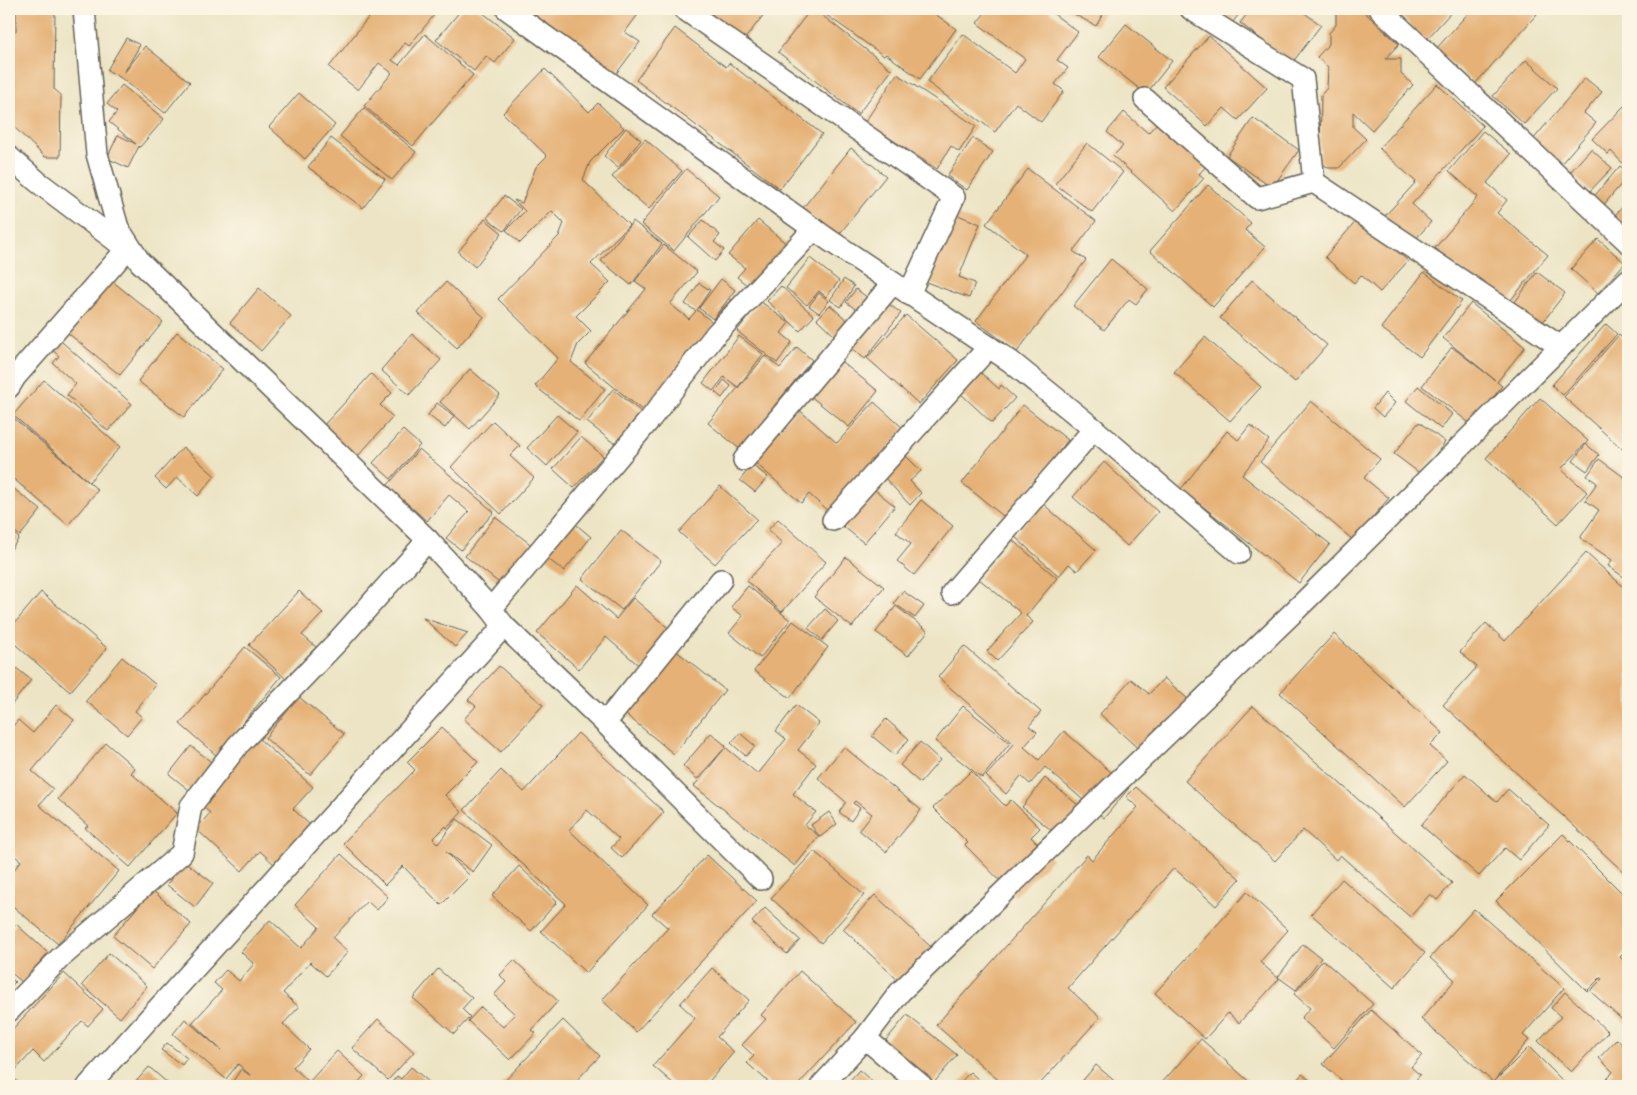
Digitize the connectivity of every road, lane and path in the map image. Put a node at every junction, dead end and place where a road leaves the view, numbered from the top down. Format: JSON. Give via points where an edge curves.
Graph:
{"nodes":[{"id":1,"x":84,"y":9,"type":"edge"},
{"id":2,"x":507,"y":9,"type":"edge"},
{"id":3,"x":684,"y":9,"type":"edge"},
{"id":4,"x":1191,"y":9,"type":"edge"},
{"id":5,"x":1380,"y":9,"type":"edge"},
{"id":6,"x":1145,"y":99,"type":"dead end"},
{"id":7,"x":9,"y":157,"type":"edge"},
{"id":8,"x":1314,"y":182,"type":"junction"},
{"id":9,"x":814,"y":230,"type":"junction"},
{"id":10,"x":1628,"y":242,"type":"edge"},
{"id":11,"x":134,"y":256,"type":"junction"},
{"id":12,"x":1628,"y":280,"type":"edge"},
{"id":13,"x":901,"y":288,"type":"junction"},
{"id":14,"x":989,"y":347,"type":"junction"},
{"id":15,"x":1561,"y":347,"type":"junction"},
{"id":16,"x":9,"y":387,"type":"edge"},
{"id":17,"x":1094,"y":429,"type":"junction"},
{"id":18,"x":744,"y":460,"type":"dead end"},
{"id":19,"x":833,"y":520,"type":"dead end"},
{"id":20,"x":428,"y":540,"type":"junction"},
{"id":21,"x":1239,"y":553,"type":"dead end"},
{"id":22,"x":721,"y":580,"type":"dead end"},
{"id":23,"x":952,"y":593,"type":"dead end"},
{"id":24,"x":491,"y":609,"type":"junction"},
{"id":25,"x":504,"y":626,"type":"junction"},
{"id":26,"x":605,"y":723,"type":"junction"},
{"id":27,"x":761,"y":878,"type":"dead end"},
{"id":28,"x":9,"y":1011,"type":"edge"},
{"id":29,"x":866,"y":1038,"type":"junction"},
{"id":30,"x":88,"y":1086,"type":"edge"},
{"id":31,"x":821,"y":1086,"type":"edge"},
{"id":32,"x":922,"y":1086,"type":"edge"}],
"edges":[{"from":1,"to":11,"type":"street","via":[[97,154],[118,228]]},
{"from":2,"to":9,"type":"street"},
{"from":3,"to":13,"type":"street","via":[[954,197]]},
{"from":4,"to":8,"type":"street","via":[[1303,79]]},
{"from":5,"to":10,"type":"street"},
{"from":6,"to":8,"type":"street","via":[[1257,198]]},
{"from":7,"to":11,"type":"street"},
{"from":8,"to":15,"type":"street"},
{"from":9,"to":13,"type":"street"},
{"from":9,"to":24,"type":"street","via":[[716,334],[651,418]]},
{"from":11,"to":16,"type":"street","via":[[15,377]]},
{"from":11,"to":20,"type":"street"},
{"from":12,"to":15,"type":"street"},
{"from":13,"to":14,"type":"street"},
{"from":13,"to":18,"type":"street"},
{"from":14,"to":17,"type":"street"},
{"from":14,"to":19,"type":"street"},
{"from":15,"to":29,"type":"street","via":[[900,992]]},
{"from":17,"to":21,"type":"street"},
{"from":17,"to":23,"type":"street"},
{"from":20,"to":24,"type":"street"},
{"from":20,"to":28,"type":"street","via":[[337,642],[238,745],[191,806],[182,853],[60,958]]},
{"from":22,"to":26,"type":"street"},
{"from":24,"to":25,"type":"street"},
{"from":25,"to":26,"type":"street"},
{"from":25,"to":30,"type":"street"},
{"from":26,"to":27,"type":"street"},
{"from":29,"to":31,"type":"street"},
{"from":29,"to":32,"type":"street"}]}
